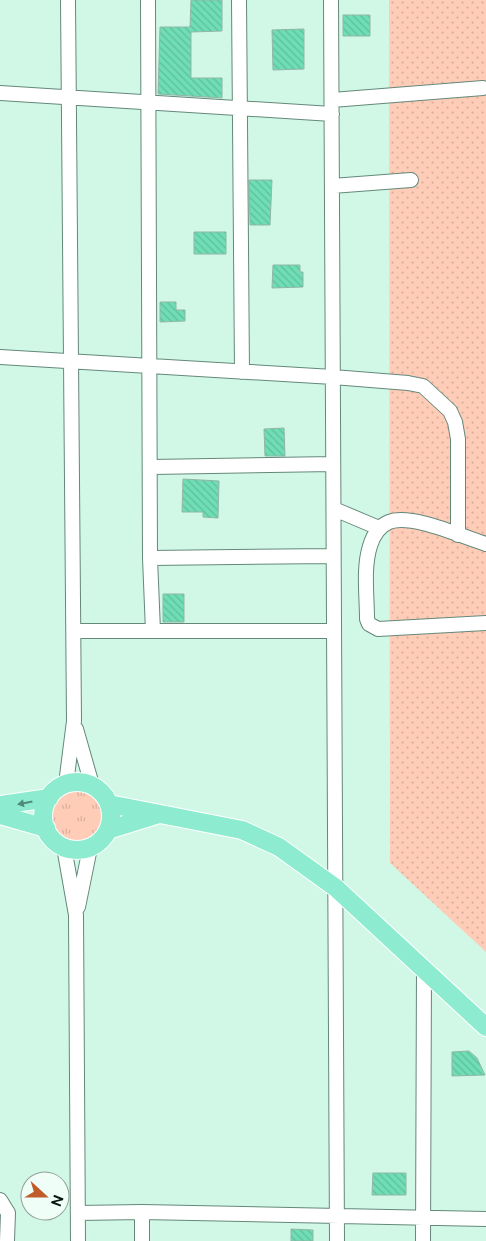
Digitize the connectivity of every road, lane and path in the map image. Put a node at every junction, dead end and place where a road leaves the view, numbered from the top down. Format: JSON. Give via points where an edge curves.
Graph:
{"nodes":[{"id":1,"x":68,"y":0,"type":"edge"},
{"id":2,"x":148,"y":0,"type":"edge"},
{"id":3,"x":239,"y":0,"type":"edge"},
{"id":4,"x":331,"y":0,"type":"edge"},
{"id":5,"x":483,"y":88,"type":"dead end"},
{"id":6,"x":0,"y":93,"type":"edge"},
{"id":7,"x":68,"y":99,"type":"junction"},
{"id":8,"x":148,"y":104,"type":"junction"},
{"id":9,"x":332,"y":107,"type":"junction"},
{"id":10,"x":240,"y":109,"type":"junction"},
{"id":11,"x":411,"y":180,"type":"dead end"},
{"id":12,"x":332,"y":186,"type":"junction"},
{"id":13,"x":0,"y":358,"type":"edge"},
{"id":14,"x":71,"y":362,"type":"junction"},
{"id":15,"x":150,"y":367,"type":"junction"},
{"id":16,"x":242,"y":372,"type":"junction"},
{"id":17,"x":333,"y":377,"type":"junction"},
{"id":18,"x":333,"y":464,"type":"junction"},
{"id":19,"x":151,"y":467,"type":"junction"},
{"id":20,"x":334,"y":509,"type":"junction"},
{"id":21,"x":379,"y":528,"type":"junction"},
{"id":22,"x":458,"y":535,"type":"junction"},
{"id":23,"x":486,"y":544,"type":"edge"},
{"id":24,"x":332,"y":556,"type":"junction"},
{"id":25,"x":150,"y":558,"type":"junction"},
{"id":26,"x":486,"y":624,"type":"edge"},
{"id":27,"x":153,"y":631,"type":"junction"},
{"id":28,"x":334,"y":631,"type":"junction"},
{"id":29,"x":74,"y":632,"type":"junction"},
{"id":30,"x":74,"y":721,"type":"junction"},
{"id":31,"x":66,"y":784,"type":"junction"},
{"id":32,"x":92,"y":785,"type":"junction"},
{"id":33,"x":49,"y":798,"type":"junction"},
{"id":34,"x":109,"y":804,"type":"junction"},
{"id":35,"x":0,"y":805,"type":"edge"},
{"id":36,"x":0,"y":815,"type":"edge"},
{"id":37,"x":156,"y":815,"type":"junction"},
{"id":38,"x":46,"y":828,"type":"junction"},
{"id":39,"x":108,"y":830,"type":"junction"},
{"id":40,"x":64,"y":847,"type":"junction"},
{"id":41,"x":90,"y":848,"type":"junction"},
{"id":42,"x":336,"y":888,"type":"junction"},
{"id":43,"x":76,"y":915,"type":"junction"},
{"id":44,"x":424,"y":970,"type":"junction"},
{"id":45,"x":486,"y":1027,"type":"edge"},
{"id":46,"x":0,"y":1200,"type":"edge"},
{"id":47,"x":142,"y":1212,"type":"junction"},
{"id":48,"x":4,"y":1213,"type":"edge"},
{"id":49,"x":78,"y":1213,"type":"junction"},
{"id":50,"x":337,"y":1217,"type":"junction"},
{"id":51,"x":424,"y":1218,"type":"junction"},
{"id":52,"x":486,"y":1219,"type":"edge"},
{"id":53,"x":8,"y":1241,"type":"edge"},
{"id":54,"x":78,"y":1241,"type":"edge"},
{"id":55,"x":142,"y":1241,"type":"edge"},
{"id":56,"x":337,"y":1241,"type":"edge"},
{"id":57,"x":423,"y":1241,"type":"edge"}],
"edges":[{"from":1,"to":7,"type":"street"},
{"from":2,"to":8,"type":"street"},
{"from":3,"to":10,"type":"street"},
{"from":4,"to":9,"type":"street"},
{"from":5,"to":9,"type":"street"},
{"from":6,"to":7,"type":"street"},
{"from":7,"to":8,"type":"street"},
{"from":7,"to":14,"type":"street"},
{"from":8,"to":10,"type":"street"},
{"from":8,"to":15,"type":"street"},
{"from":9,"to":10,"type":"street"},
{"from":9,"to":12,"type":"street"},
{"from":10,"to":16,"type":"street"},
{"from":11,"to":12,"type":"street"},
{"from":12,"to":17,"type":"street"},
{"from":13,"to":14,"type":"street"},
{"from":14,"to":15,"type":"street"},
{"from":14,"to":29,"type":"street"},
{"from":15,"to":16,"type":"street"},
{"from":15,"to":19,"type":"street"},
{"from":16,"to":17,"type":"street"},
{"from":17,"to":18,"type":"street"},
{"from":17,"to":22,"type":"street","via":[[423,386],[450,411],[458,440]]},
{"from":18,"to":19,"type":"street"},
{"from":18,"to":20,"type":"street"},
{"from":19,"to":25,"type":"street"},
{"from":20,"to":21,"type":"street"},
{"from":20,"to":24,"type":"street"},
{"from":21,"to":22,"type":"street","via":[[388,522],[407,521]]},
{"from":21,"to":26,"type":"street","via":[[373,537],[368,558],[369,624],[378,629]]},
{"from":22,"to":23,"type":"street"},
{"from":24,"to":25,"type":"street"},
{"from":24,"to":28,"type":"street"},
{"from":25,"to":27,"type":"street"},
{"from":27,"to":28,"type":"street"},
{"from":27,"to":29,"type":"street"},
{"from":28,"to":42,"type":"street"},
{"from":29,"to":30,"type":"street"},
{"from":30,"to":31,"type":"street"},
{"from":30,"to":32,"type":"street"},
{"from":31,"to":32,"type":"main road"},
{"from":31,"to":33,"type":"main road"},
{"from":32,"to":34,"type":"main road"},
{"from":33,"to":35,"type":"main road","one_way":true},
{"from":33,"to":38,"type":"main road","via":[[45,808]]},
{"from":34,"to":37,"type":"main road"},
{"from":34,"to":39,"type":"main road","via":[[112,817]]},
{"from":36,"to":38,"type":"main road"},
{"from":37,"to":39,"type":"main road"},
{"from":37,"to":42,"type":"main road","via":[[224,826],[263,838]]},
{"from":38,"to":40,"type":"main road","via":[[53,840]]},
{"from":39,"to":41,"type":"main road","via":[[101,841]]},
{"from":40,"to":41,"type":"main road"},
{"from":40,"to":43,"type":"street"},
{"from":41,"to":43,"type":"street"},
{"from":42,"to":44,"type":"main road"},
{"from":42,"to":50,"type":"street"},
{"from":43,"to":49,"type":"street"},
{"from":44,"to":45,"type":"main road"},
{"from":44,"to":51,"type":"street"},
{"from":46,"to":48,"type":"street"},
{"from":47,"to":49,"type":"street"},
{"from":47,"to":50,"type":"street"},
{"from":47,"to":55,"type":"street"},
{"from":48,"to":53,"type":"street"},
{"from":49,"to":54,"type":"street"},
{"from":50,"to":51,"type":"street"},
{"from":50,"to":56,"type":"street"},
{"from":51,"to":52,"type":"street"},
{"from":51,"to":57,"type":"street"}]}
